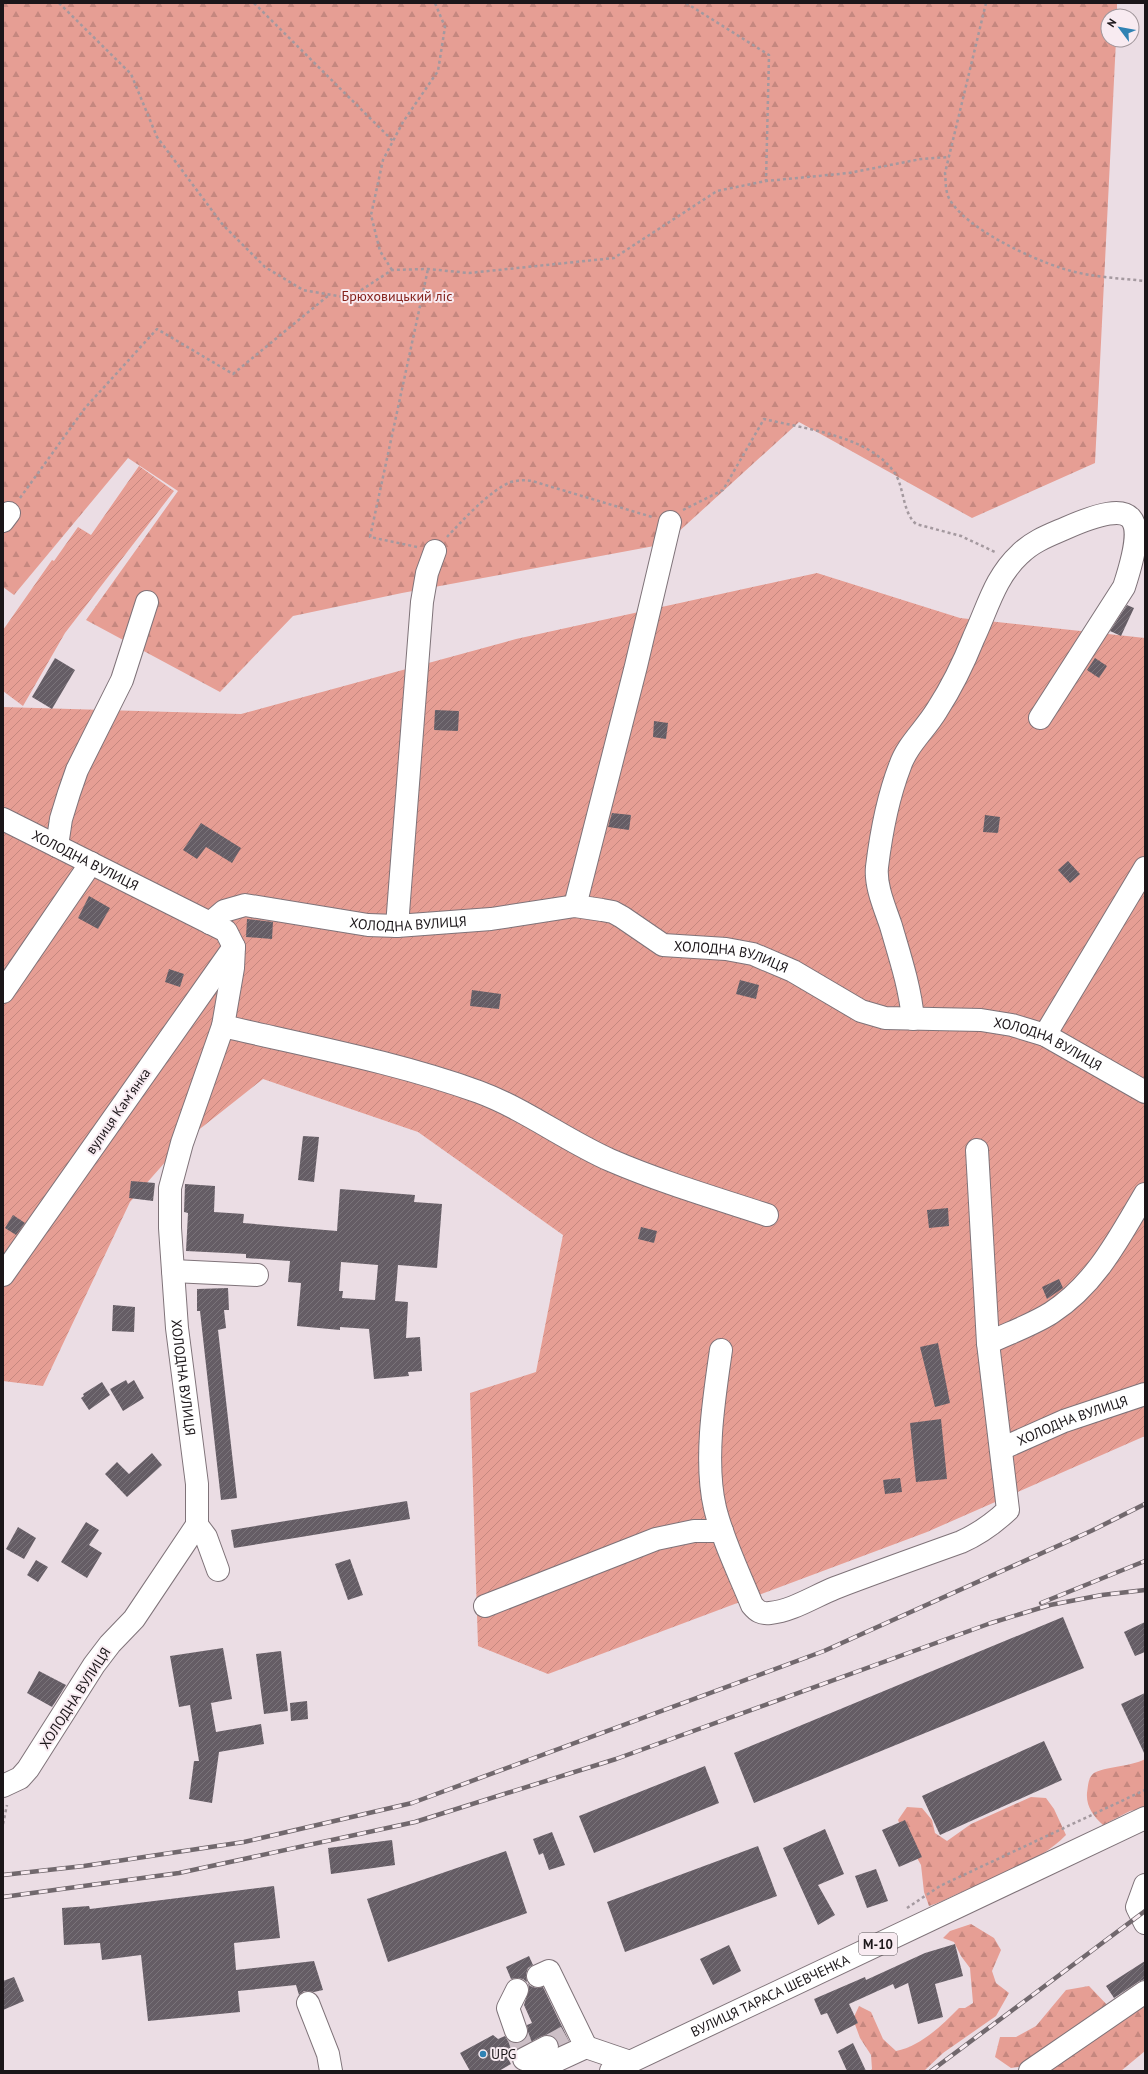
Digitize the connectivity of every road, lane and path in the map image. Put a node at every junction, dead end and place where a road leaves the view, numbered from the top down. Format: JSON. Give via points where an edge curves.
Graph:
{"nodes":[{"id":1,"x":59,"y":3,"type":"edge"},
{"id":2,"x":254,"y":3,"type":"edge"},
{"id":3,"x":435,"y":3,"type":"edge"},
{"id":4,"x":686,"y":3,"type":"edge"},
{"id":5,"x":986,"y":3,"type":"edge"},
{"id":6,"x":393,"y":141,"type":"junction"},
{"id":7,"x":949,"y":157,"type":"junction"},
{"id":8,"x":766,"y":180,"type":"junction"},
{"id":9,"x":428,"y":268,"type":"junction"},
{"id":10,"x":392,"y":270,"type":"junction"},
{"id":11,"x":1145,"y":281,"type":"edge"},
{"id":12,"x":329,"y":295,"type":"junction"},
{"id":13,"x":6,"y":517,"type":"edge"},
{"id":14,"x":670,"y":522,"type":"junction"},
{"id":15,"x":435,"y":550,"type":"junction"},
{"id":16,"x":1011,"y":562,"type":"junction"},
{"id":17,"x":147,"y":602,"type":"dead end"},
{"id":18,"x":1040,"y":718,"type":"dead end"},
{"id":19,"x":3,"y":819,"type":"edge"},
{"id":20,"x":57,"y":846,"type":"junction"},
{"id":21,"x":91,"y":863,"type":"junction"},
{"id":22,"x":1145,"y":868,"type":"edge"},
{"id":23,"x":576,"y":906,"type":"junction"},
{"id":24,"x":210,"y":923,"type":"junction"},
{"id":25,"x":397,"y":926,"type":"junction"},
{"id":26,"x":234,"y":947,"type":"junction"},
{"id":27,"x":3,"y":992,"type":"edge"},
{"id":28,"x":913,"y":1019,"type":"junction"},
{"id":29,"x":222,"y":1026,"type":"junction"},
{"id":30,"x":1045,"y":1036,"type":"junction"},
{"id":31,"x":1145,"y":1092,"type":"edge"},
{"id":32,"x":977,"y":1150,"type":"dead end"},
{"id":33,"x":1145,"y":1194,"type":"edge"},
{"id":34,"x":767,"y":1215,"type":"dead end"},
{"id":35,"x":173,"y":1271,"type":"junction"},
{"id":36,"x":3,"y":1275,"type":"edge"},
{"id":37,"x":257,"y":1276,"type":"dead end"},
{"id":38,"x":988,"y":1343,"type":"junction"},
{"id":39,"x":721,"y":1350,"type":"dead end"},
{"id":40,"x":1145,"y":1394,"type":"edge"},
{"id":41,"x":1001,"y":1450,"type":"junction"},
{"id":42,"x":197,"y":1525,"type":"junction"},
{"id":43,"x":722,"y":1532,"type":"junction"},
{"id":44,"x":218,"y":1570,"type":"dead end"},
{"id":45,"x":485,"y":1606,"type":"dead end"},
{"id":46,"x":3,"y":1786,"type":"edge"},
{"id":47,"x":1145,"y":1790,"type":"edge"},
{"id":48,"x":1144,"y":1819,"type":"edge"},
{"id":49,"x":1145,"y":1885,"type":"edge"},
{"id":50,"x":1142,"y":1910,"type":"edge"},
{"id":51,"x":903,"y":1911,"type":"dead end"},
{"id":52,"x":538,"y":1976,"type":"dead end"},
{"id":53,"x":516,"y":1990,"type":"dead end"},
{"id":54,"x":1145,"y":1992,"type":"edge"},
{"id":55,"x":308,"y":2003,"type":"dead end"},
{"id":56,"x":577,"y":2038,"type":"junction"},
{"id":57,"x":547,"y":2047,"type":"tunnel mouth"},
{"id":58,"x":524,"y":2056,"type":"edge"},
{"id":59,"x":621,"y":2067,"type":"edge"},
{"id":60,"x":331,"y":2071,"type":"edge"},
{"id":61,"x":1030,"y":2071,"type":"edge"}],
"edges":[{"from":1,"to":12,"type":"path","via":[[131,74],[157,137],[222,225],[265,267],[303,290]]},
{"from":2,"to":6,"type":"path"},
{"from":3,"to":6,"type":"path","via":[[445,27],[438,71],[402,122]]},
{"from":4,"to":8,"type":"path","via":[[769,55]]},
{"from":5,"to":7,"type":"path"},
{"from":6,"to":10,"type":"path","via":[[383,160],[371,215],[380,251]]},
{"from":7,"to":8,"type":"path","via":[[921,159],[849,173]]},
{"from":7,"to":11,"type":"path","via":[[945,173],[946,190],[950,200],[970,220],[993,236],[1034,259],[1061,269],[1088,275]]},
{"from":8,"to":9,"type":"path","via":[[717,191],[614,258],[469,273]]},
{"from":9,"to":10,"type":"path"},
{"from":9,"to":15,"type":"path","via":[[370,537]]},
{"from":10,"to":12,"type":"path","via":[[349,298]]},
{"from":12,"to":13,"type":"path","via":[[234,374],[157,329],[85,408]]},
{"from":14,"to":15,"type":"path","via":[[532,481],[520,480],[510,483],[488,498]]},
{"from":14,"to":16,"type":"path","via":[[684,509],[723,490],[764,419],[843,439],[877,454],[890,466],[901,484],[911,520],[916,524],[961,536]]},
{"from":14,"to":23,"type":"street"},
{"from":15,"to":25,"type":"street","via":[[422,602]]},
{"from":16,"to":18,"type":"street","via":[[1031,545],[1093,517],[1125,512],[1140,520],[1143,534],[1135,568]]},
{"from":16,"to":28,"type":"street","via":[[994,587],[975,636],[942,704],[907,751],[895,780],[886,814],[877,869],[907,979]]},
{"from":17,"to":20,"type":"street","via":[[122,680],[77,770],[61,819]]},
{"from":19,"to":20,"type":"street","name":"ХОЛОДНА ВУЛИЦЯ"},
{"from":20,"to":21,"type":"street","name":"ХОЛОДНА ВУЛИЦЯ"},
{"from":21,"to":24,"type":"street","name":"ХОЛОДНА ВУЛИЦЯ"},
{"from":21,"to":27,"type":"street"},
{"from":22,"to":30,"type":"street"},
{"from":23,"to":25,"type":"street","name":"ХОЛОДНА ВУЛИЦЯ","via":[[491,918]]},
{"from":23,"to":28,"type":"street","name":"ХОЛОДНА ВУЛИЦЯ","via":[[613,912],[663,945],[726,949],[754,954],[793,972],[861,1011],[885,1018]]},
{"from":24,"to":25,"type":"street","name":"ХОЛОДНА ВУЛИЦЯ","via":[[224,911],[245,905],[368,925]]},
{"from":24,"to":26,"type":"street","name":"ХОЛОДНА ВУЛИЦЯ","via":[[226,931]]},
{"from":26,"to":29,"type":"street","name":"ХОЛОДНА ВУЛИЦЯ","via":[[233,968]]},
{"from":26,"to":36,"type":"street","name":"вулиця Камʼянка"},
{"from":28,"to":30,"type":"street","name":"ХОЛОДНА ВУЛИЦЯ","via":[[981,1020],[1012,1025]]},
{"from":29,"to":34,"type":"street","via":[[422,1072],[508,1104],[566,1138],[611,1160]]},
{"from":29,"to":35,"type":"street","name":"ХОЛОДНА ВУЛИЦЯ","via":[[182,1143],[170,1188]]},
{"from":30,"to":31,"type":"street","name":"ХОЛОДНА ВУЛИЦЯ"},
{"from":32,"to":38,"type":"street"},
{"from":33,"to":38,"type":"street","via":[[1089,1283],[1051,1313]]},
{"from":35,"to":37,"type":"street"},
{"from":35,"to":42,"type":"street","name":"ХОЛОДНА ВУЛИЦЯ","via":[[197,1484]]},
{"from":38,"to":41,"type":"street"},
{"from":39,"to":43,"type":"street","via":[[713,1404],[712,1469],[715,1507]]},
{"from":40,"to":41,"type":"street","name":"ХОЛОДНА ВУЛИЦЯ","via":[[1064,1421]]},
{"from":41,"to":43,"type":"street","via":[[1008,1510],[979,1534],[772,1613],[763,1614],[752,1604]]},
{"from":42,"to":44,"type":"street","via":[[206,1537]]},
{"from":42,"to":46,"type":"street","name":"ХОЛОДНА ВУЛИЦЯ","via":[[134,1619],[110,1644],[94,1666],[28,1769],[20,1778]]},
{"from":43,"to":45,"type":"street","via":[[694,1531],[656,1539]]},
{"from":47,"to":51,"type":"path","via":[[940,1886]]},
{"from":48,"to":59,"type":"street","name":"ВУЛИЦЯ ТАРАСА ШЕВЧЕНКА","number":"М-10"},
{"from":49,"to":50,"type":"street"},
{"from":52,"to":56,"type":"street","via":[[549,1971]]},
{"from":53,"to":58,"type":"street","via":[[508,2008]]},
{"from":54,"to":61,"type":"street"},
{"from":55,"to":60,"type":"street","via":[[328,2054]]},
{"from":56,"to":58,"type":"street"},
{"from":56,"to":59,"type":"street"},
{"from":57,"to":58,"type":"street"}]}
